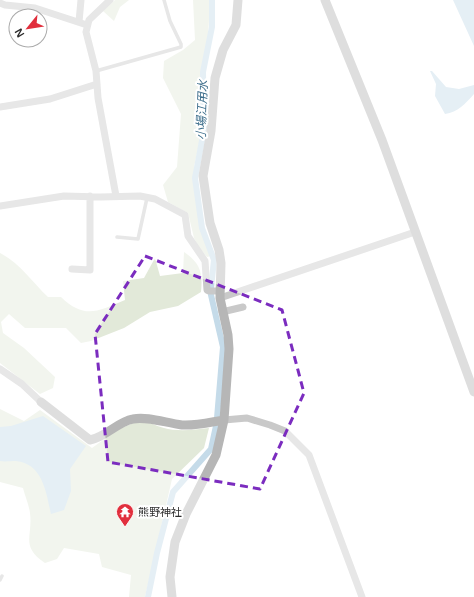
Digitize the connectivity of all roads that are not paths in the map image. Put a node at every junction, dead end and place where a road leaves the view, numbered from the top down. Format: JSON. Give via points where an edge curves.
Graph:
{"nodes":[{"id":1,"x":81,"y":0,"type":"edge"},
{"id":2,"x":110,"y":0,"type":"edge"},
{"id":3,"x":164,"y":0,"type":"edge"},
{"id":4,"x":238,"y":0,"type":"edge"},
{"id":5,"x":325,"y":0,"type":"edge"},
{"id":6,"x":0,"y":3,"type":"edge"},
{"id":7,"x":79,"y":22,"type":"junction"},
{"id":8,"x":87,"y":25,"type":"junction"},
{"id":9,"x":96,"y":70,"type":"junction"},
{"id":10,"x":97,"y":84,"type":"junction"},
{"id":11,"x":0,"y":107,"type":"edge"},
{"id":12,"x":90,"y":196,"type":"junction"},
{"id":13,"x":116,"y":196,"type":"junction"},
{"id":14,"x":147,"y":197,"type":"junction"},
{"id":15,"x":0,"y":206,"type":"edge"},
{"id":16,"x":415,"y":232,"type":"junction"},
{"id":17,"x":116,"y":237,"type":"dead end"},
{"id":18,"x":72,"y":269,"type":"dead end"},
{"id":19,"x":220,"y":295,"type":"junction"},
{"id":20,"x":240,"y":308,"type":"dead end"},
{"id":21,"x":222,"y":312,"type":"junction"},
{"id":22,"x":0,"y":369,"type":"edge"},
{"id":23,"x":474,"y":392,"type":"edge"},
{"id":24,"x":41,"y":402,"type":"joint"},
{"id":25,"x":224,"y":420,"type":"junction"},
{"id":26,"x":172,"y":597,"type":"edge"},
{"id":27,"x":362,"y":597,"type":"edge"}],
"edges":[{"from":1,"to":7,"type":"street"},
{"from":2,"to":8,"type":"street"},
{"from":3,"to":9,"type":"lane","via":[[181,47]]},
{"from":4,"to":19,"type":"street","via":[[236,25],[218,64],[215,78],[211,131],[203,176],[210,223],[219,250]]},
{"from":5,"to":16,"type":"street","via":[[382,140]]},
{"from":6,"to":7,"type":"street","via":[[35,8]]},
{"from":7,"to":8,"type":"street"},
{"from":8,"to":9,"type":"street","via":[[87,40]]},
{"from":9,"to":10,"type":"street"},
{"from":10,"to":11,"type":"street","via":[[50,98]]},
{"from":10,"to":13,"type":"street"},
{"from":12,"to":13,"type":"street"},
{"from":12,"to":15,"type":"street","via":[[64,196]]},
{"from":12,"to":18,"type":"street","via":[[90,270]]},
{"from":13,"to":14,"type":"street"},
{"from":14,"to":17,"type":"lane","via":[[138,239]]},
{"from":14,"to":19,"type":"street","via":[[185,215],[188,236],[205,261],[207,290]]},
{"from":16,"to":19,"type":"street","via":[[236,293]]},
{"from":16,"to":23,"type":"street"},
{"from":19,"to":21,"type":"street"},
{"from":20,"to":21,"type":"street"},
{"from":21,"to":25,"type":"street","via":[[229,349]]},
{"from":22,"to":24,"type":"street","via":[[22,384]]},
{"from":24,"to":25,"type":"street","via":[[90,440],[98,439],[131,419],[145,417],[157,422],[183,425]]},
{"from":25,"to":26,"type":"street","via":[[216,455],[175,542],[170,570]]},
{"from":25,"to":27,"type":"street","via":[[247,418],[285,431],[309,455]]}]}
